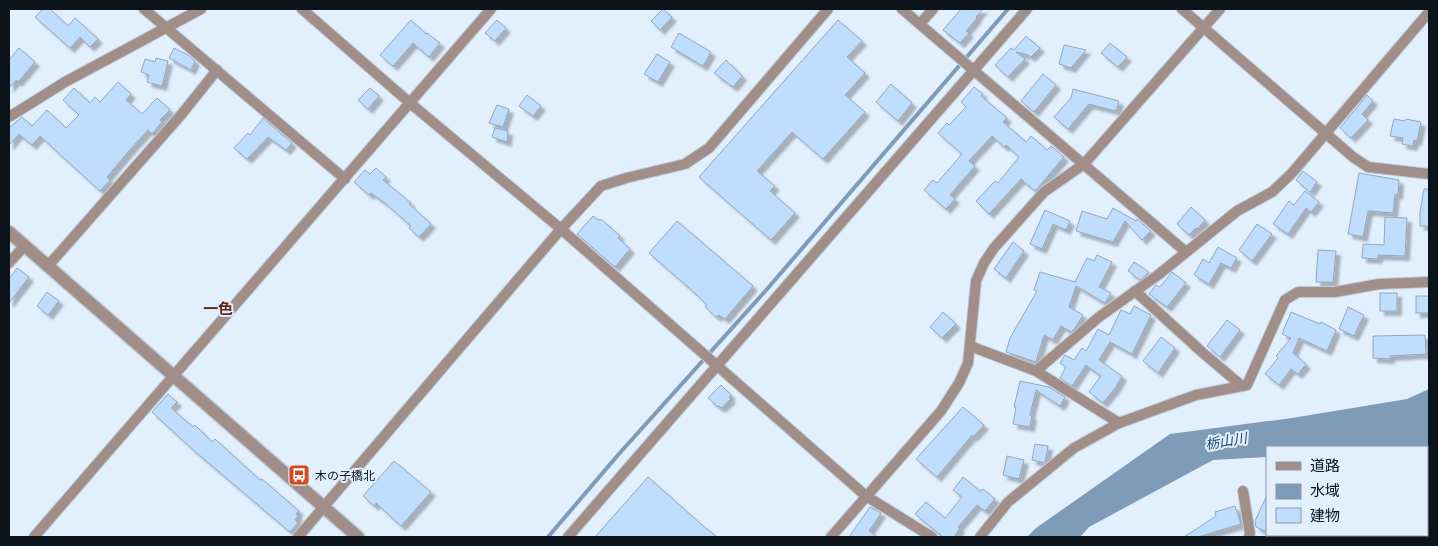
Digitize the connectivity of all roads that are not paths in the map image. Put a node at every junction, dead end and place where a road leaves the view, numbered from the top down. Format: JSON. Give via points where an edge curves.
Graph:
{"nodes":[{"id":1,"x":144,"y":9,"type":"edge"},
{"id":2,"x":202,"y":9,"type":"edge"},
{"id":3,"x":302,"y":9,"type":"edge"},
{"id":4,"x":491,"y":9,"type":"edge"},
{"id":5,"x":828,"y":9,"type":"edge"},
{"id":6,"x":902,"y":9,"type":"edge"},
{"id":7,"x":933,"y":9,"type":"edge"},
{"id":8,"x":1027,"y":9,"type":"edge"},
{"id":9,"x":1182,"y":9,"type":"edge"},
{"id":10,"x":1220,"y":9,"type":"edge"},
{"id":11,"x":1429,"y":12,"type":"edge"},
{"id":12,"x":920,"y":24,"type":"junction"},
{"id":13,"x":165,"y":28,"type":"junction"},
{"id":14,"x":1204,"y":28,"type":"junction"},
{"id":15,"x":217,"y":70,"type":"junction"},
{"id":16,"x":975,"y":70,"type":"junction"},
{"id":17,"x":410,"y":102,"type":"junction"},
{"id":18,"x":9,"y":117,"type":"edge"},
{"id":19,"x":1326,"y":133,"type":"junction"},
{"id":20,"x":1084,"y":164,"type":"junction"},
{"id":21,"x":1429,"y":174,"type":"edge"},
{"id":22,"x":345,"y":179,"type":"junction"},
{"id":23,"x":561,"y":229,"type":"junction"},
{"id":24,"x":9,"y":232,"type":"edge"},
{"id":25,"x":24,"y":245,"type":"junction"},
{"id":26,"x":1186,"y":252,"type":"junction"},
{"id":27,"x":9,"y":263,"type":"edge"},
{"id":28,"x":48,"y":266,"type":"junction"},
{"id":29,"x":1429,"y":282,"type":"edge"},
{"id":30,"x":1136,"y":291,"type":"junction"},
{"id":31,"x":970,"y":346,"type":"junction"},
{"id":32,"x":714,"y":364,"type":"junction"},
{"id":33,"x":1036,"y":371,"type":"junction"},
{"id":34,"x":172,"y":376,"type":"junction"},
{"id":35,"x":1242,"y":386,"type":"junction"},
{"id":36,"x":1118,"y":423,"type":"junction"},
{"id":37,"x":1243,"y":491,"type":"dead end"},
{"id":38,"x":866,"y":496,"type":"junction"},
{"id":39,"x":323,"y":508,"type":"junction"},
{"id":40,"x":1248,"y":536,"type":"edge"},
{"id":41,"x":34,"y":537,"type":"edge"},
{"id":42,"x":298,"y":537,"type":"edge"},
{"id":43,"x":358,"y":537,"type":"edge"},
{"id":44,"x":568,"y":537,"type":"edge"},
{"id":45,"x":831,"y":537,"type":"edge"},
{"id":46,"x":932,"y":537,"type":"edge"},
{"id":47,"x":980,"y":537,"type":"edge"}],
"edges":[{"from":1,"to":13,"type":"street"},
{"from":2,"to":13,"type":"street"},
{"from":3,"to":17,"type":"street"},
{"from":4,"to":17,"type":"street"},
{"from":5,"to":23,"type":"street","via":[[710,148],[685,164],[602,186]]},
{"from":6,"to":12,"type":"street"},
{"from":7,"to":12,"type":"street"},
{"from":8,"to":16,"type":"street"},
{"from":9,"to":14,"type":"street"},
{"from":10,"to":14,"type":"street"},
{"from":11,"to":19,"type":"street"},
{"from":12,"to":16,"type":"street"},
{"from":13,"to":15,"type":"street"},
{"from":13,"to":18,"type":"street","via":[[65,82]]},
{"from":14,"to":19,"type":"street"},
{"from":14,"to":20,"type":"street"},
{"from":15,"to":22,"type":"street"},
{"from":15,"to":28,"type":"street"},
{"from":16,"to":20,"type":"street"},
{"from":16,"to":32,"type":"street"},
{"from":17,"to":22,"type":"street"},
{"from":17,"to":23,"type":"street"},
{"from":19,"to":21,"type":"street","via":[[1368,166]]},
{"from":19,"to":26,"type":"street","via":[[1272,192],[1237,211]]},
{"from":20,"to":26,"type":"street"},
{"from":20,"to":31,"type":"street","via":[[1044,192],[984,263],[976,281]]},
{"from":22,"to":34,"type":"street"},
{"from":23,"to":32,"type":"street"},
{"from":23,"to":39,"type":"street"},
{"from":24,"to":25,"type":"street"},
{"from":25,"to":27,"type":"street"},
{"from":25,"to":28,"type":"street"},
{"from":26,"to":30,"type":"street"},
{"from":28,"to":34,"type":"street"},
{"from":29,"to":35,"type":"street","via":[[1379,284],[1336,292],[1298,292],[1285,300],[1246,385]]},
{"from":30,"to":33,"type":"street"},
{"from":30,"to":35,"type":"street"},
{"from":31,"to":33,"type":"street"},
{"from":31,"to":38,"type":"street","via":[[968,363],[941,411]]},
{"from":32,"to":38,"type":"street"},
{"from":32,"to":44,"type":"street"},
{"from":33,"to":36,"type":"street"},
{"from":34,"to":39,"type":"street"},
{"from":34,"to":41,"type":"street"},
{"from":35,"to":36,"type":"street","via":[[1196,395]]},
{"from":36,"to":47,"type":"street","via":[[1074,448],[1008,502]]},
{"from":37,"to":40,"type":"street"},
{"from":38,"to":45,"type":"street"},
{"from":38,"to":46,"type":"street"},
{"from":39,"to":42,"type":"street"},
{"from":39,"to":43,"type":"street"}]}
